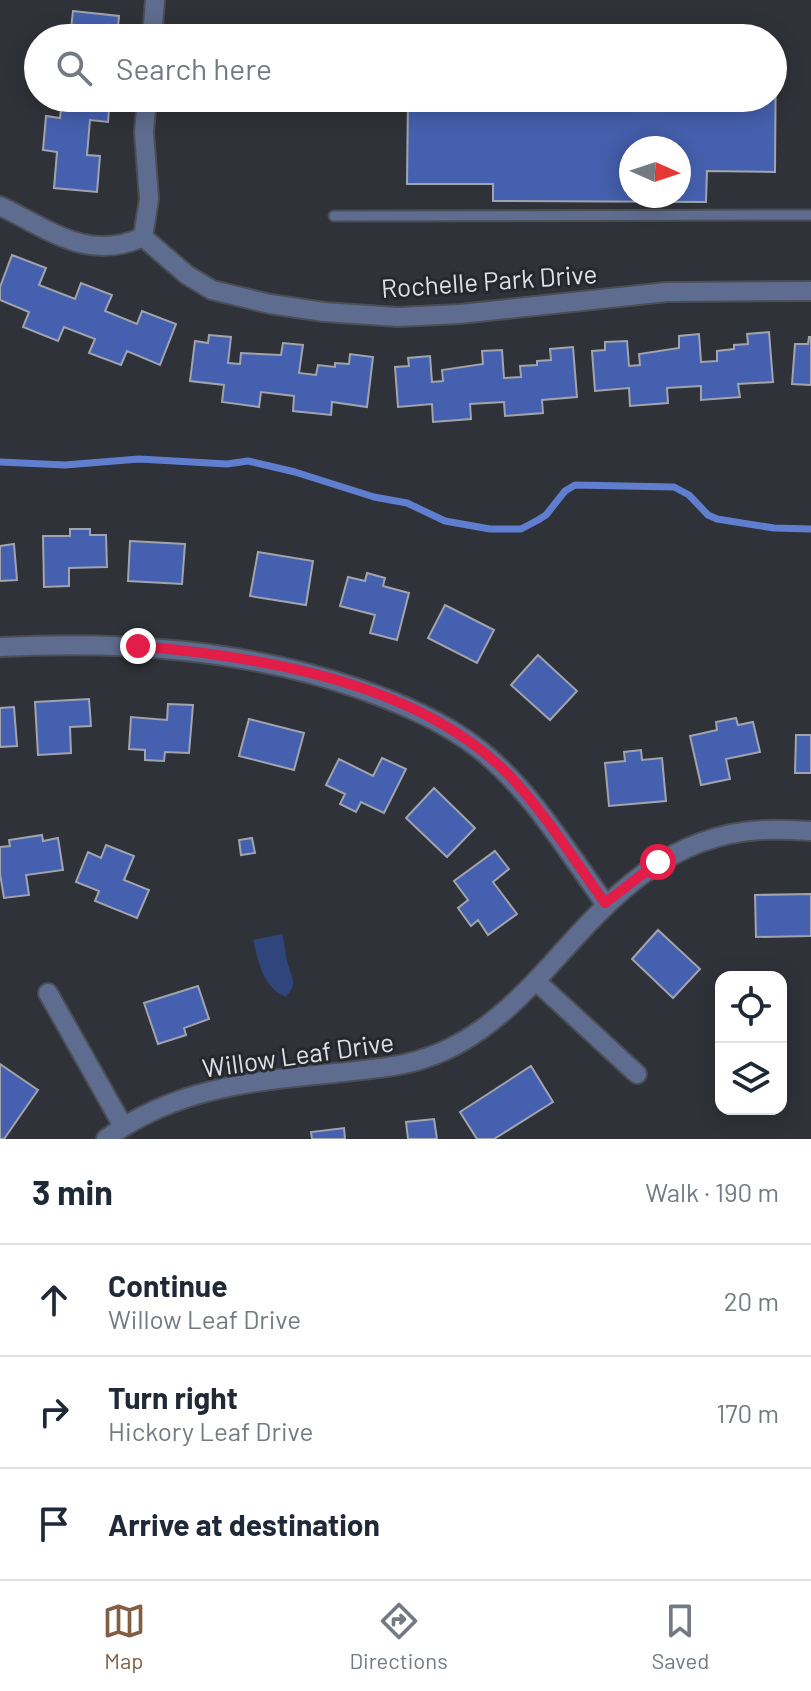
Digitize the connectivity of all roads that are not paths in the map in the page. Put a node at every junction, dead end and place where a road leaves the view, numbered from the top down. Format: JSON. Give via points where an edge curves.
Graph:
{"nodes":[{"id":1,"x":155,"y":0,"type":"edge"},
{"id":2,"x":153,"y":24,"type":"edge"},
{"id":3,"x":146,"y":112,"type":"edge"},
{"id":4,"x":0,"y":206,"type":"edge"},
{"id":5,"x":811,"y":215,"type":"edge"},
{"id":6,"x":334,"y":216,"type":"dead end"},
{"id":7,"x":143,"y":237,"type":"junction"},
{"id":8,"x":811,"y":291,"type":"edge"},
{"id":9,"x":0,"y":647,"type":"edge"},
{"id":10,"x":811,"y":831,"type":"edge"},
{"id":11,"x":605,"y":903,"type":"junction"},
{"id":12,"x":536,"y":981,"type":"junction"},
{"id":13,"x":48,"y":993,"type":"dead end"},
{"id":14,"x":637,"y":1074,"type":"dead end"},
{"id":15,"x":123,"y":1126,"type":"junction"},
{"id":16,"x":106,"y":1139,"type":"edge"}],
"edges":[{"from":1,"to":2,"type":"street"},
{"from":3,"to":7,"type":"street","via":[[149,199]]},
{"from":4,"to":7,"type":"street","via":[[74,242],[101,248]]},
{"from":5,"to":6,"type":"lane"},
{"from":7,"to":8,"type":"street","name":"Rochelle Park Drive","via":[[212,290],[324,312],[398,317],[667,292]]},
{"from":9,"to":11,"type":"street","via":[[186,650],[324,677],[433,718],[478,748],[518,785]]},
{"from":10,"to":11,"type":"street","name":"Willow Leaf Drive","via":[[762,830],[689,846],[658,862]]},
{"from":11,"to":12,"type":"street","name":"Willow Leaf Drive"},
{"from":12,"to":14,"type":"street"},
{"from":12,"to":15,"type":"street","name":"Willow Leaf Drive","via":[[491,1022],[406,1066],[224,1087],[189,1096]]},
{"from":13,"to":15,"type":"street"},
{"from":15,"to":16,"type":"street","name":"Willow Leaf Drive"}]}
